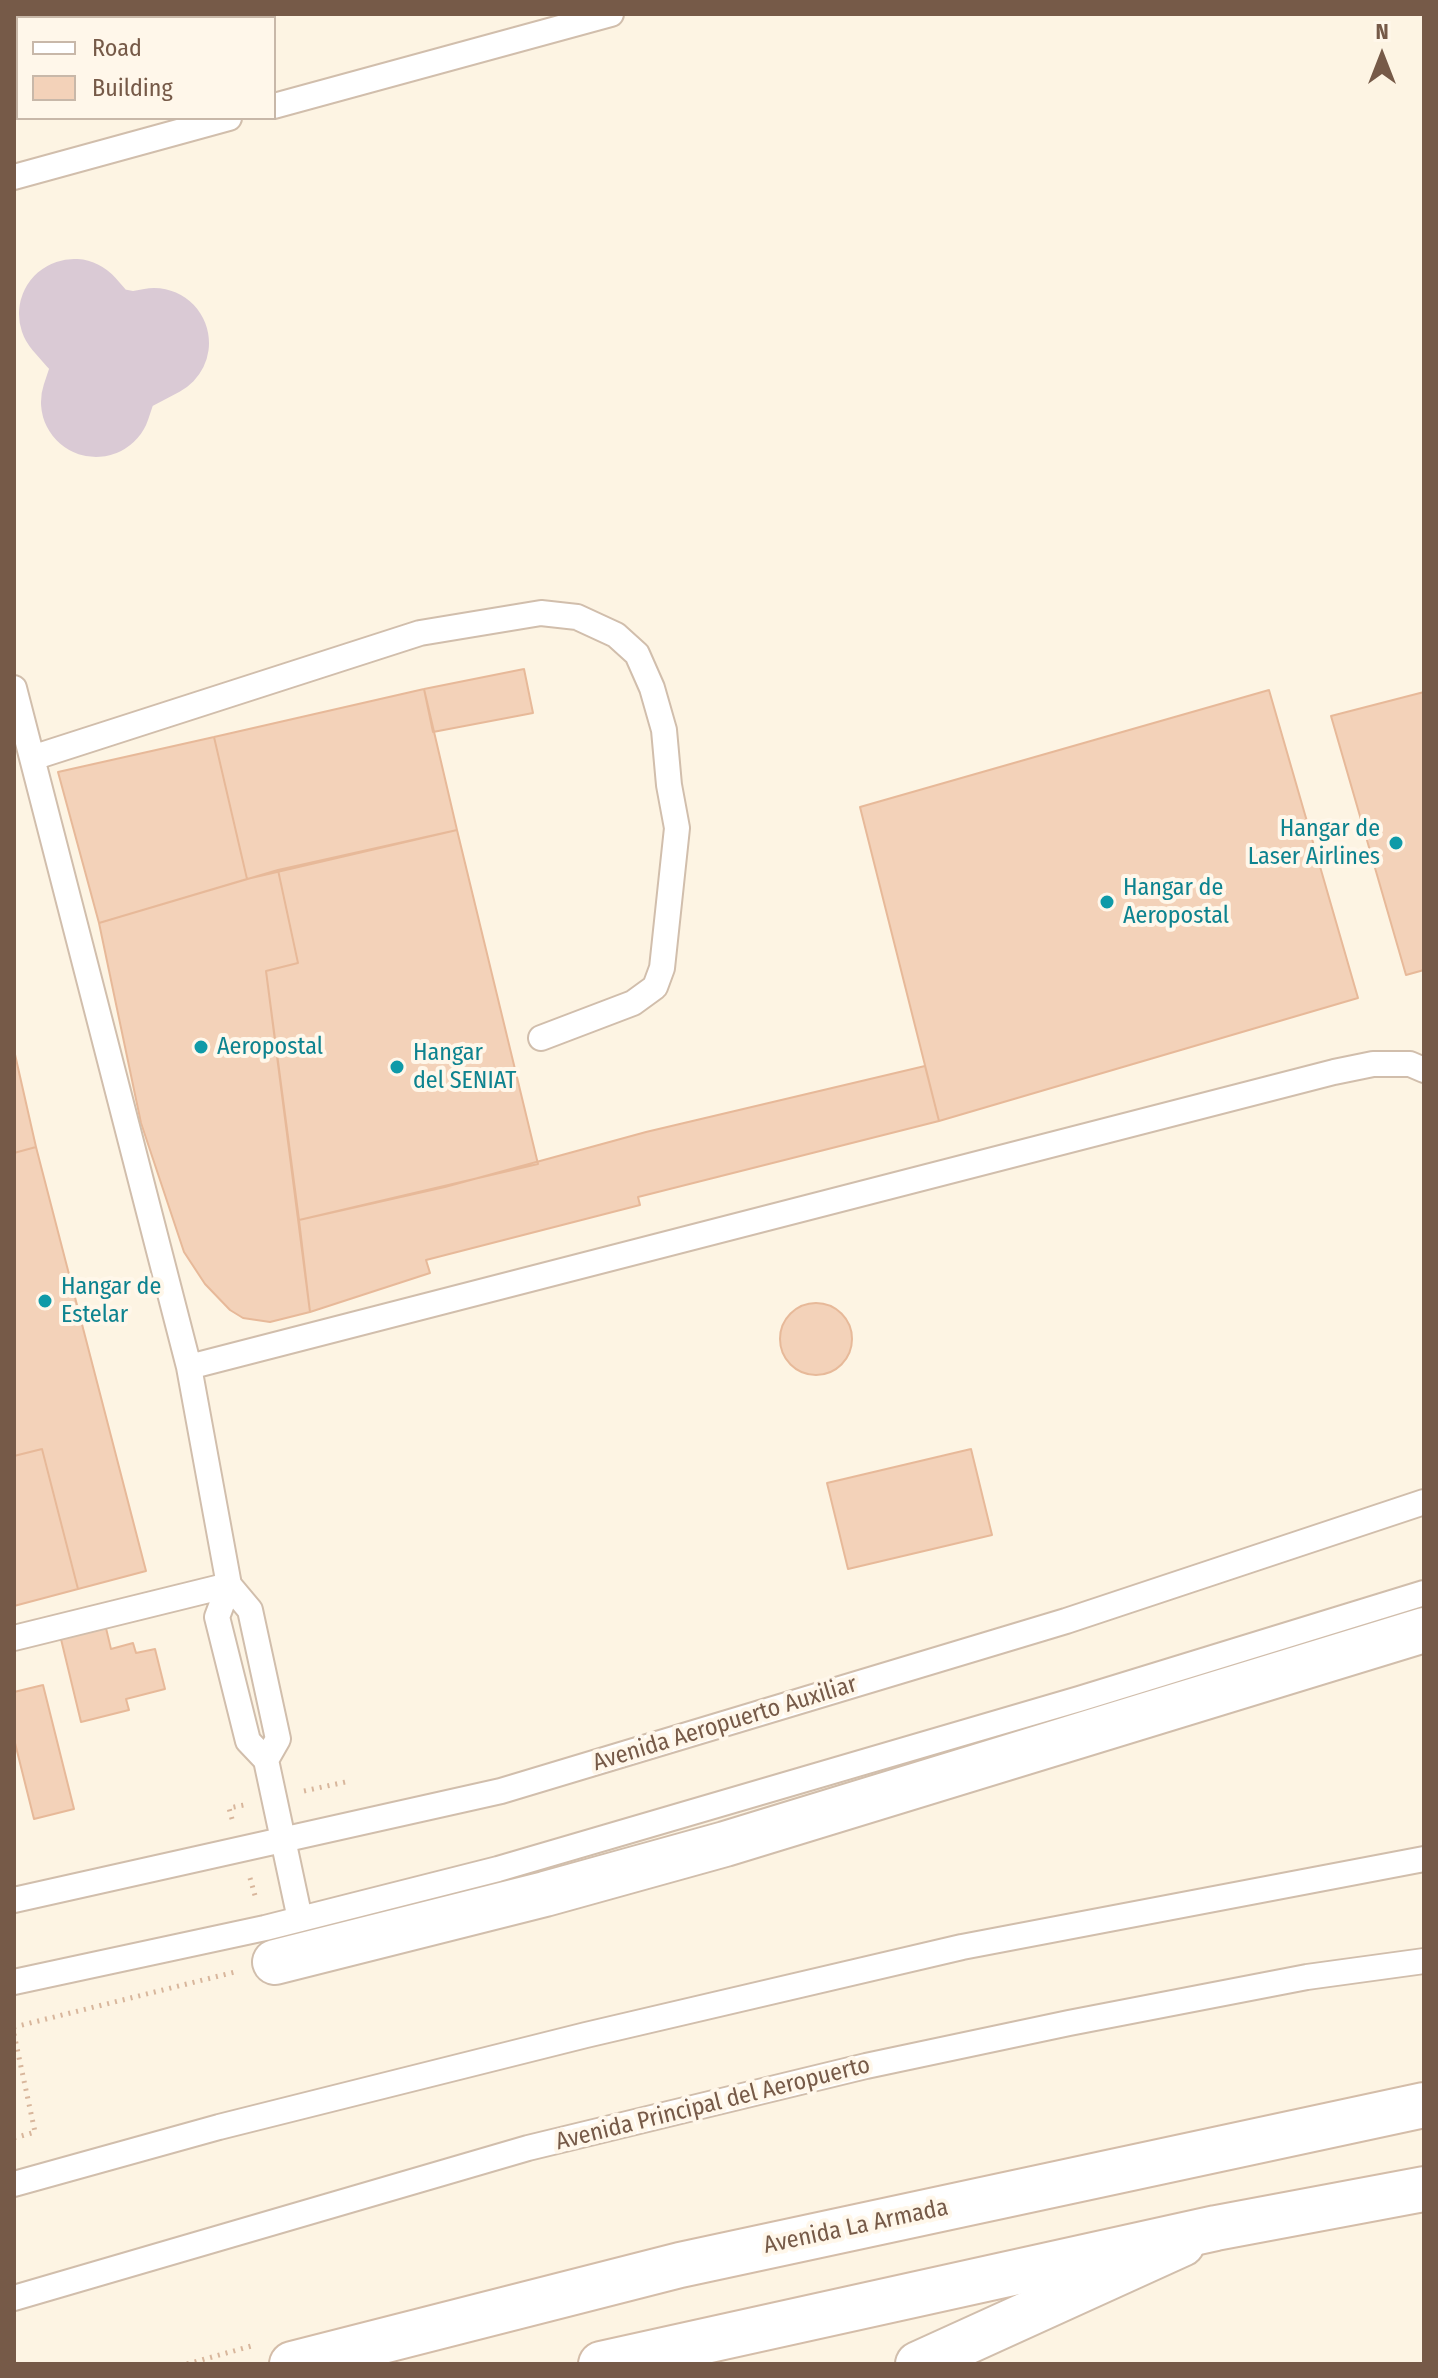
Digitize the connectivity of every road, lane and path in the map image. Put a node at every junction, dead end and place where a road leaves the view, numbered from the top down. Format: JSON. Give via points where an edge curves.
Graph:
{"nodes":[{"id":1,"x":611,"y":14,"type":"edge"},
{"id":2,"x":276,"y":105,"type":"edge"},
{"id":3,"x":222,"y":120,"type":"edge"},
{"id":4,"x":14,"y":177,"type":"edge"},
{"id":5,"x":14,"y":688,"type":"edge"},
{"id":6,"x":32,"y":758,"type":"junction"},
{"id":7,"x":541,"y":1038,"type":"dead end"},
{"id":8,"x":1424,"y":1070,"type":"edge"},
{"id":9,"x":189,"y":1367,"type":"junction"},
{"id":10,"x":1424,"y":1502,"type":"edge"},
{"id":11,"x":229,"y":1585,"type":"junction"},
{"id":12,"x":1424,"y":1593,"type":"edge"},
{"id":13,"x":1424,"y":1630,"type":"edge"},
{"id":14,"x":14,"y":1638,"type":"edge"},
{"id":15,"x":266,"y":1760,"type":"junction"},
{"id":16,"x":283,"y":1840,"type":"junction"},
{"id":17,"x":1424,"y":1859,"type":"edge"},
{"id":18,"x":14,"y":1900,"type":"edge"},
{"id":19,"x":300,"y":1919,"type":"junction"},
{"id":20,"x":1424,"y":1961,"type":"edge"},
{"id":21,"x":275,"y":1962,"type":"dead end"},
{"id":22,"x":14,"y":1982,"type":"edge"},
{"id":23,"x":14,"y":2034,"type":"edge"},
{"id":24,"x":1424,"y":2105,"type":"edge"},
{"id":25,"x":14,"y":2138,"type":"edge"},
{"id":26,"x":14,"y":2184,"type":"edge"},
{"id":27,"x":1424,"y":2189,"type":"edge"},
{"id":28,"x":1216,"y":2228,"type":"junction"},
{"id":29,"x":14,"y":2298,"type":"edge"},
{"id":30,"x":292,"y":2364,"type":"edge"},
{"id":31,"x":601,"y":2364,"type":"edge"},
{"id":32,"x":918,"y":2364,"type":"edge"}],
"edges":[{"from":1,"to":2,"type":"lane"},
{"from":3,"to":4,"type":"lane"},
{"from":5,"to":6,"type":"lane"},
{"from":6,"to":7,"type":"lane","via":[[420,633],[541,613],[577,617],[616,635],[637,654],[664,730],[677,828],[662,968],[655,987],[633,1003]]},
{"from":6,"to":9,"type":"lane"},
{"from":8,"to":9,"type":"lane","via":[[1410,1064],[1373,1064],[1334,1072]]},
{"from":9,"to":11,"type":"lane"},
{"from":10,"to":16,"type":"lane","name":"Avenida Aeropuerto Auxiliar","via":[[1066,1621],[677,1739],[501,1791]]},
{"from":11,"to":14,"type":"lane"},
{"from":11,"to":15,"type":"lane","via":[[217,1617],[248,1741]]},
{"from":11,"to":15,"type":"lane","via":[[250,1610],[278,1739]]},
{"from":12,"to":19,"type":"lane","via":[[529,1860]]},
{"from":13,"to":21,"type":"main road","via":[[725,1844]]},
{"from":15,"to":16,"type":"lane"},
{"from":16,"to":18,"type":"lane","name":"Avenida Aeropuerto Auxiliar"},
{"from":16,"to":19,"type":"lane"},
{"from":17,"to":26,"type":"lane","via":[[962,1947],[356,2092]]},
{"from":19,"to":22,"type":"lane"},
{"from":20,"to":29,"type":"lane","name":"Avenida Principal del Aeropuerto","via":[[1292,1980],[851,2070],[528,2148]]},
{"from":23,"to":25,"type":"path","via":[[35,2132]]},
{"from":24,"to":30,"type":"main road","name":"Avenida La Armada","via":[[680,2265]]},
{"from":27,"to":28,"type":"main road"},
{"from":28,"to":31,"type":"main road"},
{"from":28,"to":32,"type":"main road"}]}
